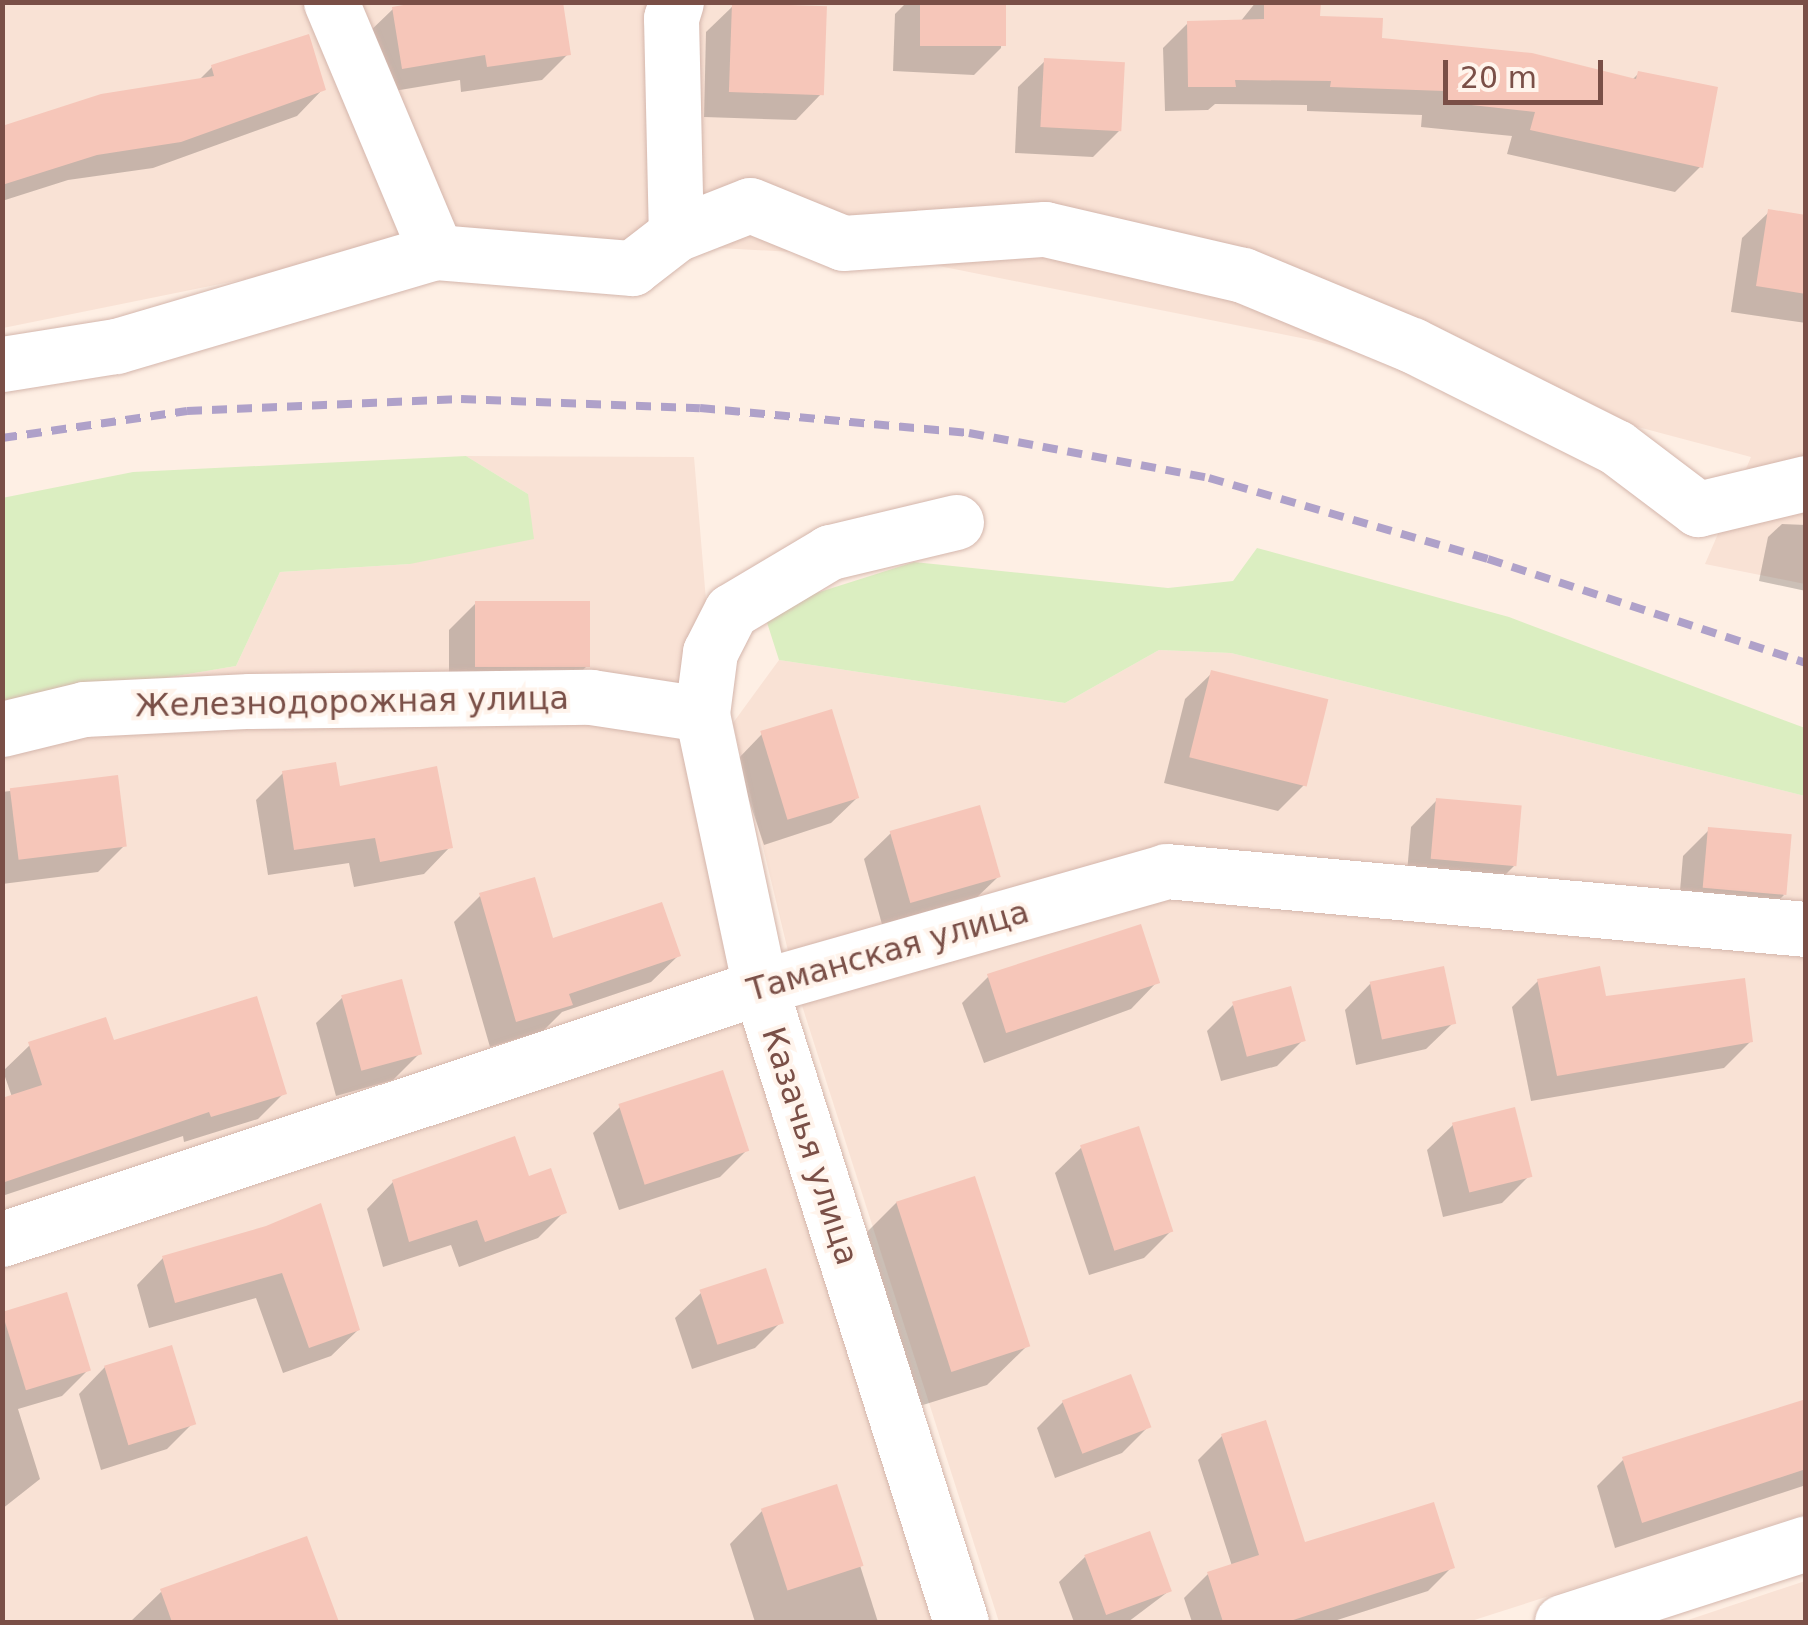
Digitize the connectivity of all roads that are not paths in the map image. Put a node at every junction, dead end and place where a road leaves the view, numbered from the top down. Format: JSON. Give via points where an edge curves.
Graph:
{"nodes":[{"id":1,"x":330,"y":2,"type":"edge"},
{"id":2,"x":676,"y":2,"type":"edge"},
{"id":3,"x":674,"y":148,"type":"junction"},
{"id":4,"x":750,"y":205,"type":"junction"},
{"id":5,"x":676,"y":234,"type":"junction"},
{"id":6,"x":436,"y":252,"type":"junction"},
{"id":7,"x":2,"y":364,"type":"edge"},
{"id":8,"x":1806,"y":483,"type":"edge"},
{"id":9,"x":956,"y":522,"type":"dead end"},
{"id":10,"x":702,"y":714,"type":"junction"},
{"id":11,"x":2,"y":729,"type":"edge"},
{"id":12,"x":1806,"y":928,"type":"edge"},
{"id":13,"x":760,"y":986,"type":"junction"},
{"id":14,"x":2,"y":1238,"type":"edge"},
{"id":15,"x":1806,"y":1543,"type":"edge"},
{"id":16,"x":961,"y":1622,"type":"edge"},
{"id":17,"x":1562,"y":1622,"type":"edge"}],
"edges":[{"from":1,"to":6,"type":"street"},
{"from":2,"to":3,"type":"street"},
{"from":3,"to":4,"type":"street"},
{"from":3,"to":5,"type":"street"},
{"from":4,"to":5,"type":"street"},
{"from":4,"to":8,"type":"street","via":[[843,244],[1045,229],[1242,274],[1412,346],[1616,446],[1698,508]]},
{"from":5,"to":6,"type":"street","via":[[632,268]]},
{"from":6,"to":7,"type":"street","via":[[116,346]]},
{"from":9,"to":10,"type":"street","name":"Казачья улица","via":[[830,552],[731,612],[710,652]]},
{"from":10,"to":11,"type":"street","name":"Железнодорожная улица","via":[[591,696],[250,701],[84,709]]},
{"from":10,"to":13,"type":"street","name":"Казачья улица"},
{"from":12,"to":13,"type":"street","name":"Таманская улица","via":[[1166,871]]},
{"from":13,"to":14,"type":"street","name":"Таманская улица"},
{"from":13,"to":16,"type":"street","name":"Казачья улица"},
{"from":15,"to":17,"type":"street"}]}
